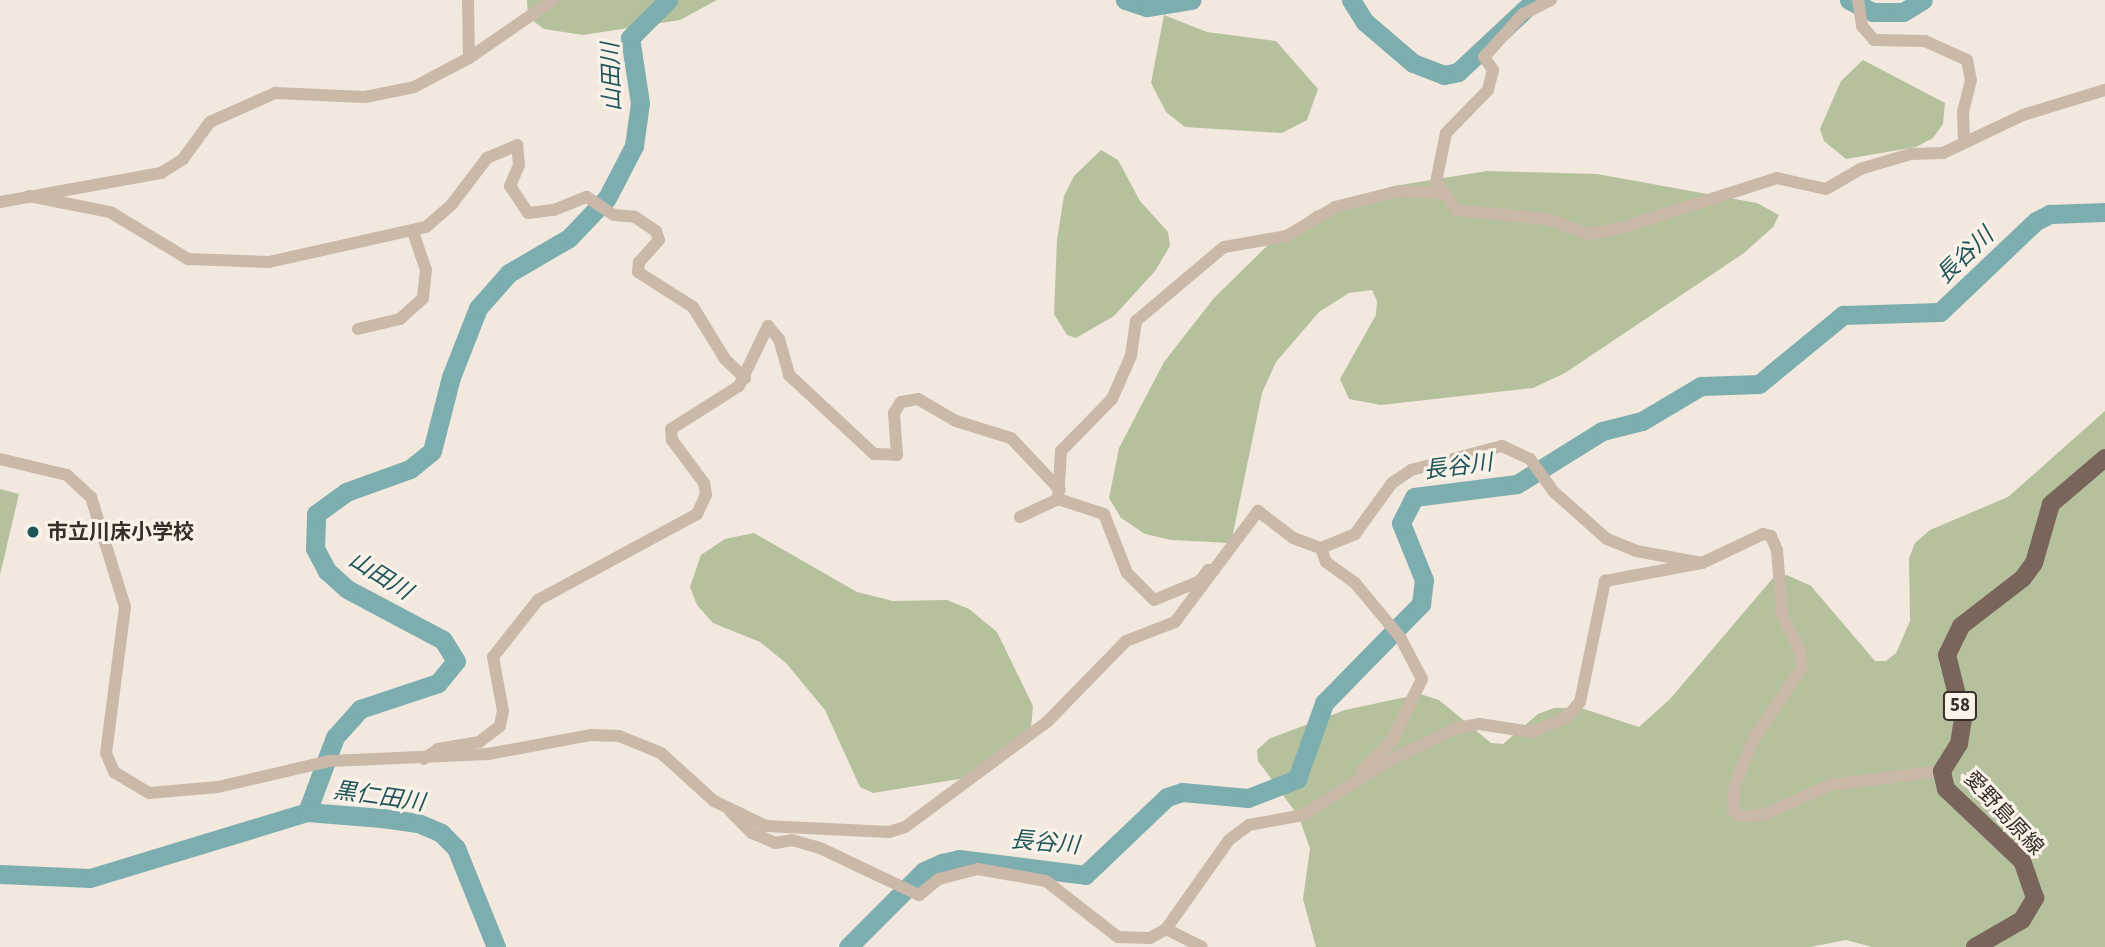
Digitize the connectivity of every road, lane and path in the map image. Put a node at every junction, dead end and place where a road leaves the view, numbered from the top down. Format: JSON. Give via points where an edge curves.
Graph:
{"nodes":[{"id":1,"x":468,"y":0,"type":"edge"},
{"id":2,"x":553,"y":0,"type":"edge"},
{"id":3,"x":1551,"y":0,"type":"edge"},
{"id":4,"x":1859,"y":5,"type":"edge"},
{"id":5,"x":469,"y":58,"type":"junction"},
{"id":6,"x":2105,"y":90,"type":"edge"},
{"id":7,"x":1964,"y":140,"type":"junction"},
{"id":8,"x":1440,"y":193,"type":"junction"},
{"id":9,"x":29,"y":196,"type":"junction"},
{"id":10,"x":0,"y":202,"type":"edge"},
{"id":11,"x":413,"y":232,"type":"junction"},
{"id":12,"x":358,"y":329,"type":"dead end"},
{"id":13,"x":745,"y":378,"type":"junction"},
{"id":14,"x":2105,"y":458,"type":"edge"},
{"id":15,"x":0,"y":459,"type":"edge"},
{"id":16,"x":1059,"y":495,"type":"junction"},
{"id":17,"x":1020,"y":517,"type":"dead end"},
{"id":18,"x":1245,"y":524,"type":"junction"},
{"id":19,"x":1321,"y":548,"type":"junction"},
{"id":20,"x":1702,"y":563,"type":"junction"},
{"id":21,"x":1200,"y":581,"type":"junction"},
{"id":22,"x":1175,"y":622,"type":"junction"},
{"id":23,"x":424,"y":760,"type":"junction"},
{"id":24,"x":1941,"y":771,"type":"junction"},
{"id":25,"x":1354,"y":784,"type":"junction"},
{"id":26,"x":730,"y":810,"type":"junction"},
{"id":27,"x":1166,"y":929,"type":"junction"},
{"id":28,"x":1202,"y":947,"type":"edge"},
{"id":29,"x":1975,"y":947,"type":"edge"}],
"edges":[{"from":1,"to":5,"type":"street"},
{"from":2,"to":5,"type":"street"},
{"from":3,"to":8,"type":"street","via":[[1523,14],[1483,57],[1493,70],[1488,90],[1446,133],[1437,169]]},
{"from":4,"to":7,"type":"street","via":[[1865,31],[1874,40],[1925,41],[1967,60],[1971,72],[1963,111]]},
{"from":5,"to":9,"type":"street","via":[[389,95],[290,90],[246,102],[210,122],[183,159],[161,173]]},
{"from":6,"to":7,"type":"street"},
{"from":7,"to":8,"type":"street","via":[[1943,153],[1911,154],[1860,169],[1826,189],[1777,178],[1589,234],[1546,219],[1456,210]]},
{"from":8,"to":16,"type":"street","via":[[1399,191],[1346,204],[1287,236],[1224,247],[1136,321],[1131,356],[1112,399],[1061,451]]},
{"from":9,"to":10,"type":"street"},
{"from":9,"to":11,"type":"street","via":[[110,212],[188,259],[270,262]]},
{"from":11,"to":12,"type":"street","via":[[426,270],[423,298],[400,319]]},
{"from":11,"to":13,"type":"street","via":[[437,220],[486,158],[517,145],[519,165],[510,186],[528,212],[554,210],[581,197],[638,218],[656,231],[659,240],[639,262],[638,272],[693,307],[725,359]]},
{"from":13,"to":16,"type":"street","via":[[768,326],[779,339],[789,375],[798,386],[874,454],[897,455],[894,413],[901,402],[918,399],[957,421],[1011,438]]},
{"from":13,"to":23,"type":"street","via":[[671,429],[672,440],[704,483],[706,495],[697,514],[538,600],[493,657],[503,711],[500,726],[479,742],[438,749]]},
{"from":14,"to":24,"type":"main road","name":"愛野島原線","number":"58","via":[[2051,504],[2034,563],[2023,578],[1952,638],[1947,654],[1963,719],[1959,744]]},
{"from":15,"to":23,"type":"street","via":[[67,475],[83,487],[97,512],[99,536],[125,607],[105,742],[114,772],[135,789],[175,793],[330,761]]},
{"from":16,"to":17,"type":"street"},
{"from":16,"to":21,"type":"street","via":[[1104,514],[1119,559],[1154,600]]},
{"from":18,"to":19,"type":"street","via":[[1262,512],[1293,538]]},
{"from":18,"to":21,"type":"street"},
{"from":18,"to":22,"type":"street","via":[[1195,602]]},
{"from":19,"to":20,"type":"street","via":[[1355,534],[1401,476],[1445,457],[1502,446],[1521,452],[1607,539],[1636,551]]},
{"from":19,"to":25,"type":"street","via":[[1326,562],[1355,583],[1396,632],[1422,683],[1391,742]]},
{"from":20,"to":24,"type":"street","via":[[1763,534],[1771,536],[1782,614],[1800,651],[1801,669],[1755,737],[1735,785],[1733,810],[1740,817],[1763,815],[1830,785]]},
{"from":20,"to":25,"type":"street","via":[[1605,581],[1580,702],[1566,718],[1531,732],[1479,724],[1457,728],[1390,760]]},
{"from":21,"to":22,"type":"street"},
{"from":22,"to":26,"type":"street","via":[[1126,641],[1047,722],[905,827],[868,833],[787,829]]},
{"from":23,"to":26,"type":"street","via":[[620,736],[661,753]]},
{"from":24,"to":29,"type":"main road","name":"愛野島原線","via":[[1946,789],[2022,861],[2035,898],[2022,920]]},
{"from":25,"to":27,"type":"street","via":[[1303,815],[1239,831]]},
{"from":26,"to":27,"type":"street","via":[[740,825],[775,843],[792,840],[820,848],[915,892],[953,872],[978,869],[1046,881],[1118,937],[1150,938]]},
{"from":27,"to":28,"type":"street"}]}
